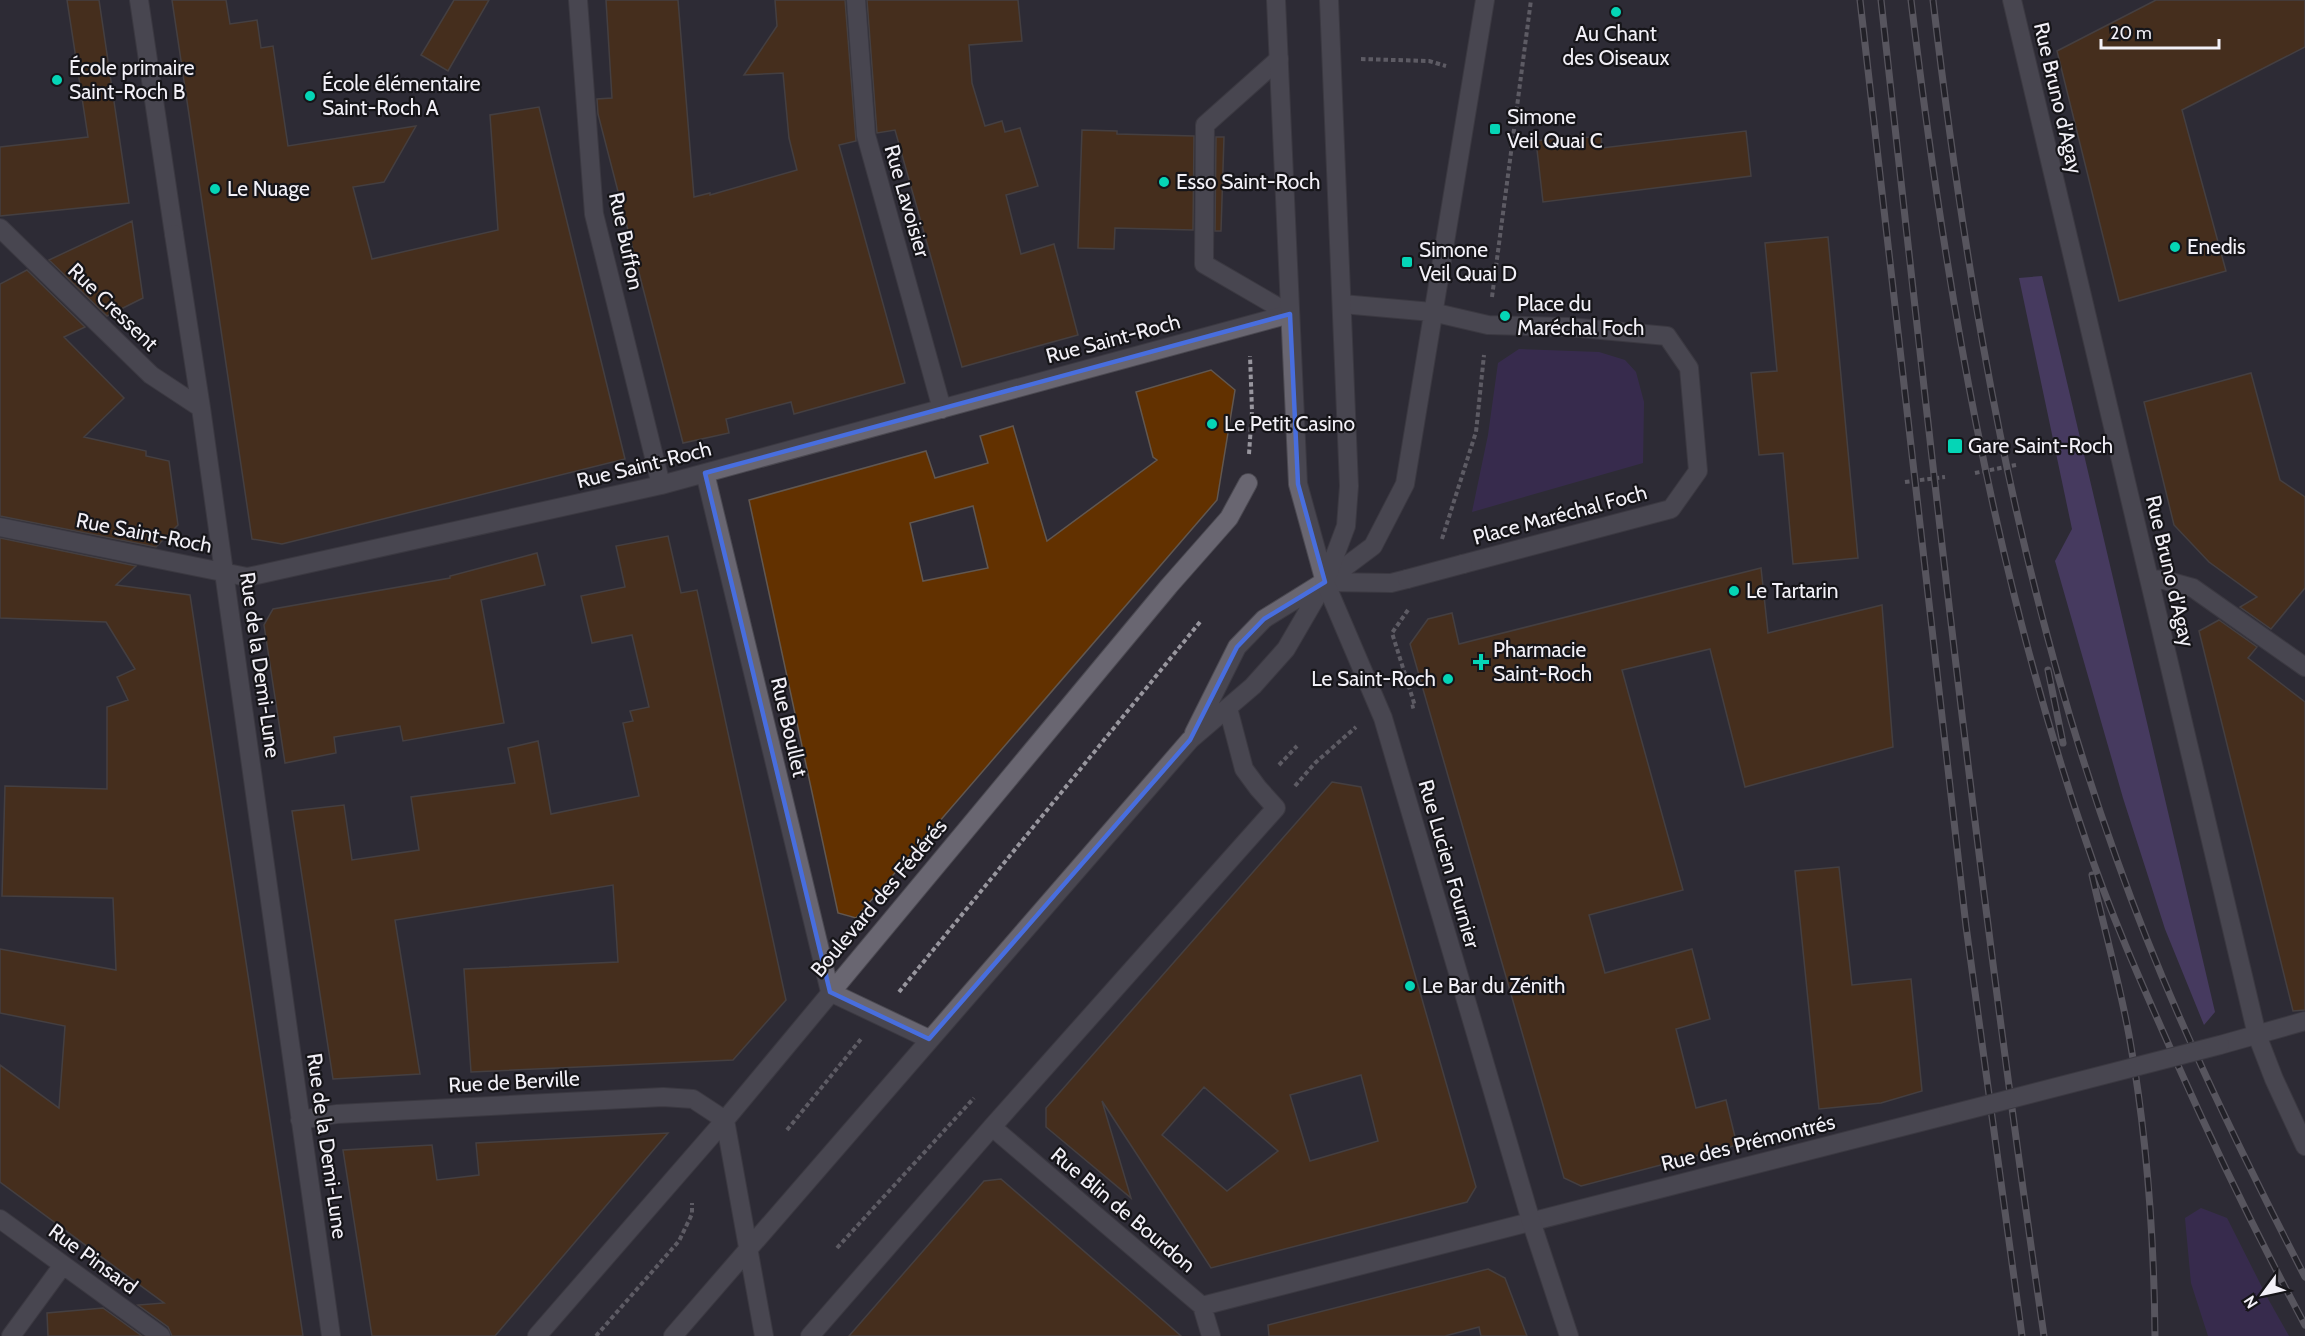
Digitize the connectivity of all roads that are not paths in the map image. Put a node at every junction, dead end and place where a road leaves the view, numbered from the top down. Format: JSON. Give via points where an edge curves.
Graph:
{"nodes":[{"id":1,"x":139,"y":0,"type":"edge"},
{"id":2,"x":578,"y":0,"type":"edge"},
{"id":3,"x":856,"y":0,"type":"edge"},
{"id":4,"x":1276,"y":0,"type":"edge"},
{"id":5,"x":1329,"y":0,"type":"edge"},
{"id":6,"x":1485,"y":0,"type":"edge"},
{"id":7,"x":2012,"y":0,"type":"edge"},
{"id":8,"x":1279,"y":59,"type":"junction"},
{"id":9,"x":0,"y":228,"type":"edge"},
{"id":10,"x":1342,"y":304,"type":"junction"},
{"id":11,"x":1432,"y":312,"type":"junction"},
{"id":12,"x":1290,"y":314,"type":"junction"},
{"id":13,"x":201,"y":408,"type":"junction"},
{"id":14,"x":942,"y":409,"type":"junction"},
{"id":15,"x":705,"y":473,"type":"junction"},
{"id":16,"x":1248,"y":483,"type":"road end"},
{"id":17,"x":661,"y":485,"type":"junction"},
{"id":18,"x":0,"y":527,"type":"edge"},
{"id":19,"x":224,"y":572,"type":"junction"},
{"id":20,"x":2149,"y":579,"type":"junction"},
{"id":21,"x":1324,"y":582,"type":"junction"},
{"id":22,"x":2305,"y":667,"type":"edge"},
{"id":23,"x":1228,"y":708,"type":"junction"},
{"id":24,"x":1190,"y":740,"type":"junction"},
{"id":25,"x":830,"y":992,"type":"junction"},
{"id":26,"x":2305,"y":1021,"type":"edge"},
{"id":27,"x":2257,"y":1035,"type":"junction"},
{"id":28,"x":929,"y":1039,"type":"junction"},
{"id":29,"x":300,"y":1119,"type":"junction"},
{"id":30,"x":725,"y":1120,"type":"junction"},
{"id":31,"x":992,"y":1127,"type":"junction"},
{"id":32,"x":2305,"y":1146,"type":"edge"},
{"id":33,"x":0,"y":1219,"type":"edge"},
{"id":34,"x":1531,"y":1221,"type":"junction"},
{"id":35,"x":747,"y":1250,"type":"junction"},
{"id":36,"x":63,"y":1265,"type":"junction"},
{"id":37,"x":1202,"y":1306,"type":"junction"},
{"id":38,"x":11,"y":1336,"type":"edge"},
{"id":39,"x":160,"y":1336,"type":"edge"},
{"id":40,"x":331,"y":1336,"type":"edge"},
{"id":41,"x":537,"y":1336,"type":"edge"},
{"id":42,"x":673,"y":1336,"type":"edge"},
{"id":43,"x":764,"y":1336,"type":"edge"},
{"id":44,"x":810,"y":1336,"type":"edge"},
{"id":45,"x":1211,"y":1336,"type":"edge"},
{"id":46,"x":1569,"y":1336,"type":"edge"}],
"edges":[{"from":1,"to":13,"type":"street","name":"Rue de la Demi-Lune"},
{"from":2,"to":17,"type":"street","name":"Rue Buffon","via":[[594,214]]},
{"from":3,"to":14,"type":"street","name":"Rue Lavoisier","via":[[866,135]]},
{"from":4,"to":8,"type":"street"},
{"from":5,"to":10,"type":"street"},
{"from":6,"to":11,"type":"street"},
{"from":7,"to":20,"type":"street","name":"Rue Bruno d'Agay"},
{"from":8,"to":12,"type":"street"},
{"from":8,"to":12,"type":"street","via":[[1205,125],[1204,264]]},
{"from":9,"to":13,"type":"street","name":"Rue Cressent","via":[[151,375]]},
{"from":10,"to":11,"type":"street","name":"Place Maréchal Foch"},
{"from":10,"to":21,"type":"street","via":[[1349,486],[1346,526]]},
{"from":11,"to":21,"type":"street","via":[[1405,484],[1373,546]]},
{"from":11,"to":21,"type":"street","name":"Place Maréchal Foch","via":[[1488,325],[1667,336],[1689,368],[1698,471],[1671,509],[1391,583]]},
{"from":12,"to":14,"type":"street","name":"Rue Saint-Roch"},
{"from":12,"to":21,"type":"street","via":[[1298,484]]},
{"from":13,"to":19,"type":"street","name":"Rue de la Demi-Lune"},
{"from":14,"to":15,"type":"street","name":"Rue Saint-Roch"},
{"from":15,"to":17,"type":"street","name":"Rue Saint-Roch"},
{"from":15,"to":25,"type":"street","name":"Rue Boullet"},
{"from":16,"to":25,"type":"street","name":"Boulevard des Fédérés","via":[[1229,518]]},
{"from":17,"to":19,"type":"street","name":"Rue Saint-Roch","via":[[247,577]]},
{"from":18,"to":19,"type":"street","name":"Rue Saint-Roch"},
{"from":19,"to":29,"type":"street","name":"Rue de la Demi-Lune"},
{"from":20,"to":22,"type":"street","via":[[2193,588]]},
{"from":20,"to":27,"type":"street","name":"Rue Bruno d'Agay"},
{"from":21,"to":23,"type":"street","via":[[1286,649]]},
{"from":21,"to":24,"type":"street","via":[[1264,619],[1237,647]]},
{"from":21,"to":34,"type":"street","name":"Rue Lucien Fournier","via":[[1383,718]]},
{"from":23,"to":24,"type":"street"},
{"from":23,"to":31,"type":"street","via":[[1244,769],[1276,808]]},
{"from":24,"to":28,"type":"street"},
{"from":25,"to":28,"type":"street"},
{"from":25,"to":30,"type":"street","name":"Boulevard des Fédérés"},
{"from":26,"to":27,"type":"street","name":"Rue des Prémontrés"},
{"from":27,"to":32,"type":"street","name":"Rue Bruno d'Agay"},
{"from":27,"to":34,"type":"street","name":"Rue des Prémontrés","bridge":true},
{"from":28,"to":35,"type":"street"},
{"from":29,"to":30,"type":"street","name":"Rue de Berville","via":[[663,1096],[693,1099]]},
{"from":29,"to":40,"type":"street","name":"Rue de la Demi-Lune"},
{"from":30,"to":35,"type":"street"},
{"from":30,"to":41,"type":"street","name":"Boulevard des Fédérés"},
{"from":31,"to":37,"type":"street","name":"Rue Blin de Bourdon"},
{"from":31,"to":44,"type":"street"},
{"from":33,"to":36,"type":"street","name":"Rue Pinsard"},
{"from":34,"to":37,"type":"street","name":"Rue des Prémontrés"},
{"from":34,"to":46,"type":"street","name":"Rue Lucien Fournier"},
{"from":35,"to":42,"type":"street"},
{"from":35,"to":43,"type":"street"},
{"from":36,"to":38,"type":"street"},
{"from":36,"to":39,"type":"street","name":"Rue Pinsard"},
{"from":37,"to":45,"type":"street"}]}
